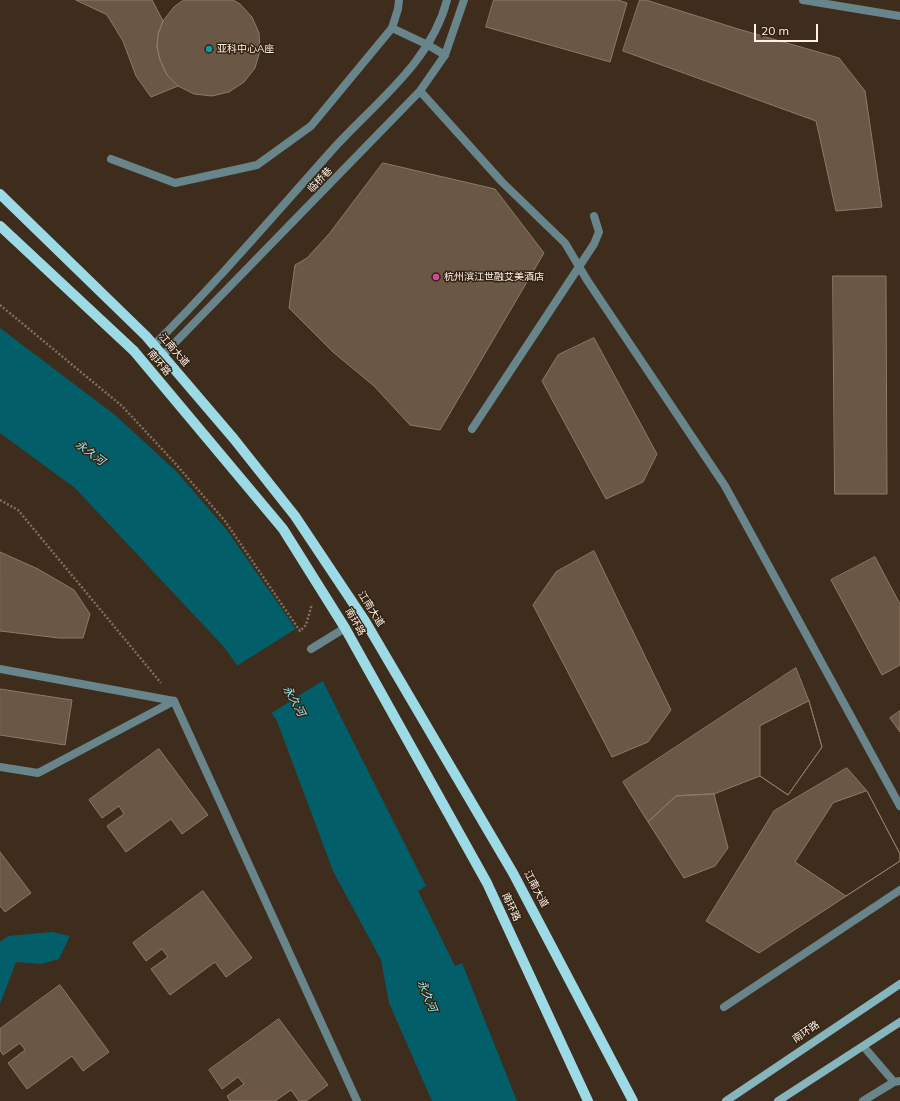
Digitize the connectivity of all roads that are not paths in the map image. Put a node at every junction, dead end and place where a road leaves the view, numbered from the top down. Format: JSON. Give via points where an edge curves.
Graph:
{"nodes":[{"id":1,"x":399,"y":0,"type":"edge"},
{"id":2,"x":447,"y":0,"type":"edge"},
{"id":3,"x":464,"y":0,"type":"edge"},
{"id":4,"x":803,"y":0,"type":"edge"},
{"id":5,"x":900,"y":16,"type":"edge"},
{"id":6,"x":392,"y":28,"type":"junction"},
{"id":7,"x":428,"y":45,"type":"junction"},
{"id":8,"x":445,"y":55,"type":"junction"},
{"id":9,"x":420,"y":91,"type":"junction"},
{"id":10,"x":111,"y":159,"type":"dead end"},
{"id":11,"x":0,"y":194,"type":"edge"},
{"id":12,"x":594,"y":216,"type":"dead end"},
{"id":13,"x":0,"y":226,"type":"edge"},
{"id":14,"x":578,"y":267,"type":"junction"},
{"id":15,"x":154,"y":345,"type":"junction"},
{"id":16,"x":163,"y":356,"type":"junction"},
{"id":17,"x":472,"y":429,"type":"dead end"},
{"id":18,"x":345,"y":628,"type":"junction"},
{"id":19,"x":311,"y":648,"type":"dead end"},
{"id":20,"x":0,"y":669,"type":"edge"},
{"id":21,"x":174,"y":701,"type":"junction"},
{"id":22,"x":0,"y":767,"type":"edge"},
{"id":23,"x":900,"y":806,"type":"edge"},
{"id":24,"x":900,"y":890,"type":"edge"},
{"id":25,"x":900,"y":984,"type":"edge"},
{"id":26,"x":724,"y":1007,"type":"dead end"},
{"id":27,"x":900,"y":1022,"type":"edge"},
{"id":28,"x":864,"y":1047,"type":"junction"},
{"id":29,"x":897,"y":1081,"type":"edge"},
{"id":30,"x":357,"y":1101,"type":"edge"},
{"id":31,"x":588,"y":1101,"type":"edge"},
{"id":32,"x":633,"y":1101,"type":"edge"},
{"id":33,"x":726,"y":1101,"type":"edge"},
{"id":34,"x":778,"y":1101,"type":"edge"},
{"id":35,"x":863,"y":1101,"type":"edge"}],
"edges":[{"from":1,"to":6,"type":"street"},
{"from":2,"to":7,"type":"street","name":"临桥巷"},
{"from":3,"to":8,"type":"street","name":"临桥巷"},
{"from":4,"to":5,"type":"street"},
{"from":6,"to":7,"type":"street"},
{"from":6,"to":10,"type":"street","via":[[311,126],[257,165],[175,183]]},
{"from":7,"to":8,"type":"street"},
{"from":7,"to":15,"type":"street","name":"临桥巷","via":[[406,74],[344,138],[196,303]]},
{"from":8,"to":9,"type":"street","name":"临桥巷"},
{"from":9,"to":14,"type":"street","via":[[502,182],[565,243]]},
{"from":9,"to":16,"type":"street","name":"临桥巷"},
{"from":11,"to":15,"type":"main road","name":"江南大道"},
{"from":12,"to":14,"type":"street","via":[[599,232]]},
{"from":13,"to":18,"type":"main road","name":"南环路","via":[[134,351],[282,529]]},
{"from":14,"to":17,"type":"street"},
{"from":14,"to":23,"type":"street","via":[[725,486]]},
{"from":15,"to":16,"type":"main road","name":"江南大道"},
{"from":16,"to":32,"type":"main road","name":"江南大道","via":[[295,516],[365,621],[513,873]]},
{"from":18,"to":19,"type":"street"},
{"from":18,"to":31,"type":"main road","name":"南环路","via":[[487,883]]},
{"from":20,"to":21,"type":"street"},
{"from":21,"to":22,"type":"street","via":[[38,773]]},
{"from":21,"to":30,"type":"street"},
{"from":24,"to":26,"type":"street"},
{"from":25,"to":33,"type":"main road","name":"南环路"},
{"from":27,"to":28,"type":"main road"},
{"from":28,"to":29,"type":"street"},
{"from":28,"to":34,"type":"main road"},
{"from":29,"to":35,"type":"street"}]}
